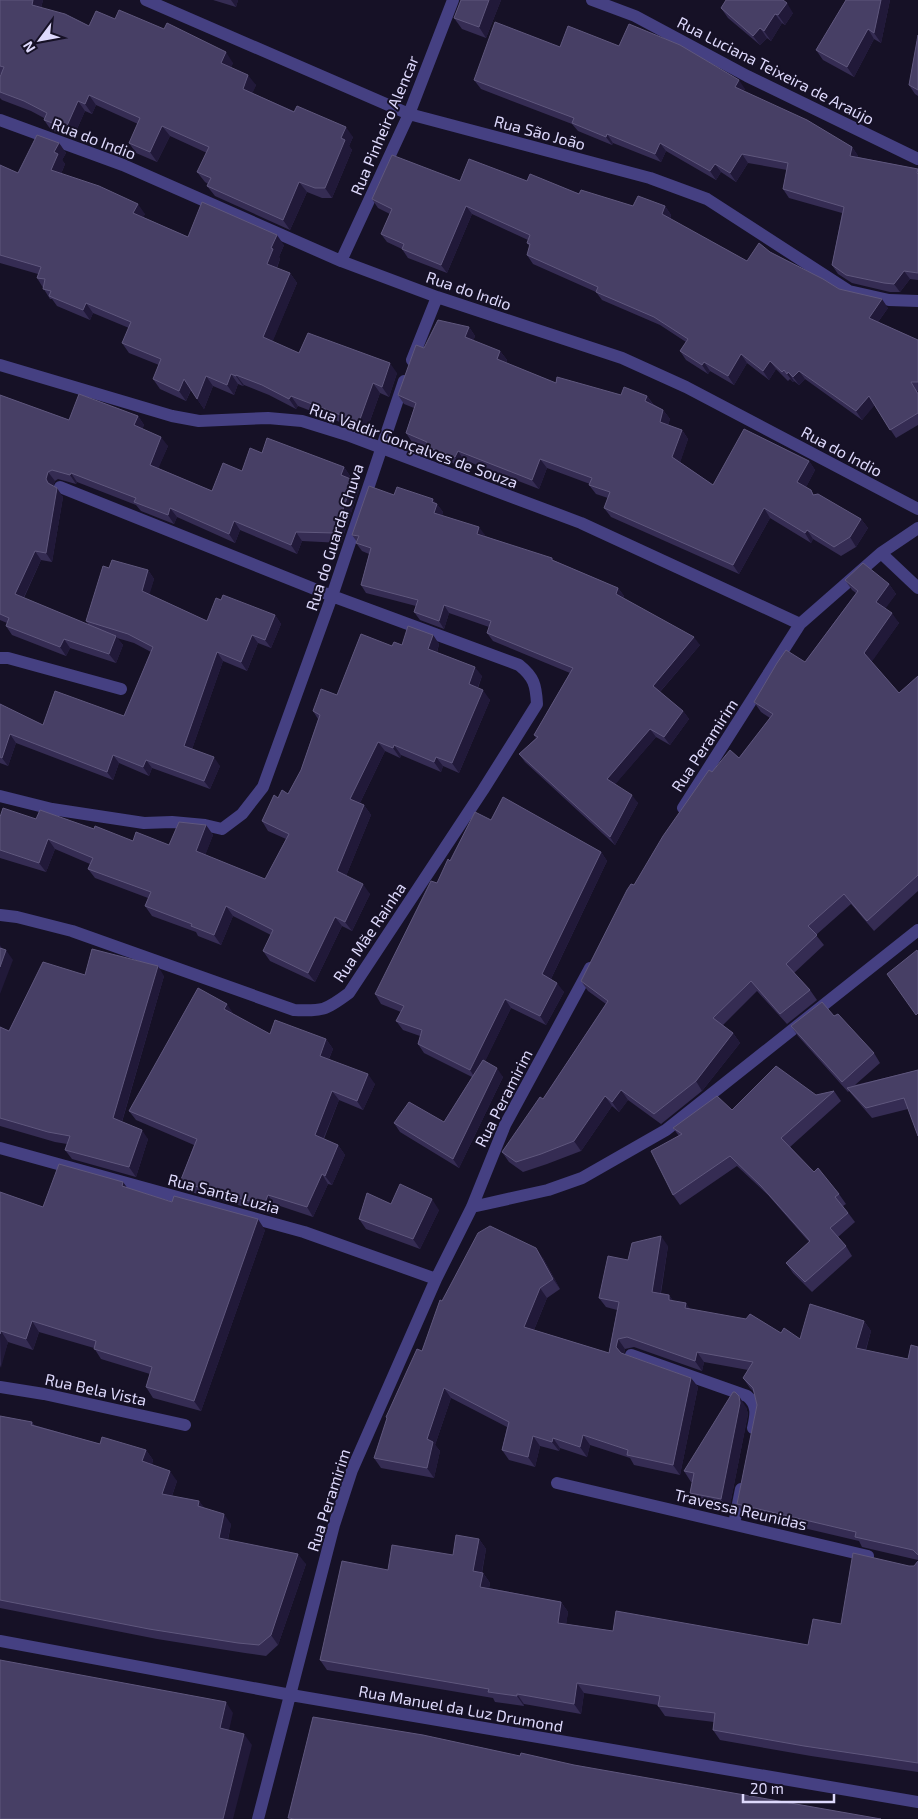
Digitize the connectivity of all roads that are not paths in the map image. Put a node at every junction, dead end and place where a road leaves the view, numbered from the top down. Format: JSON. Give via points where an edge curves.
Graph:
{"nodes":[{"id":1,"x":146,"y":0,"type":"edge"},
{"id":2,"x":453,"y":0,"type":"edge"},
{"id":3,"x":592,"y":0,"type":"edge"},
{"id":4,"x":409,"y":114,"type":"junction"},
{"id":5,"x":0,"y":120,"type":"edge"},
{"id":6,"x":918,"y":159,"type":"edge"},
{"id":7,"x":341,"y":261,"type":"junction"},
{"id":8,"x":437,"y":297,"type":"junction"},
{"id":9,"x":918,"y":301,"type":"edge"},
{"id":10,"x":0,"y":365,"type":"edge"},
{"id":11,"x":380,"y":449,"type":"junction"},
{"id":12,"x":60,"y":487,"type":"dead end"},
{"id":13,"x":918,"y":509,"type":"edge"},
{"id":14,"x":918,"y":528,"type":"edge"},
{"id":15,"x":881,"y":553,"type":"junction"},
{"id":16,"x":918,"y":588,"type":"edge"},
{"id":17,"x":332,"y":596,"type":"junction"},
{"id":18,"x":800,"y":624,"type":"junction"},
{"id":19,"x":0,"y":658,"type":"edge"},
{"id":20,"x":120,"y":689,"type":"dead end"},
{"id":21,"x":0,"y":796,"type":"edge"},
{"id":22,"x":675,"y":821,"type":"edge"},
{"id":23,"x":0,"y":915,"type":"edge"},
{"id":24,"x":918,"y":930,"type":"edge"},
{"id":25,"x":597,"y":955,"type":"edge"},
{"id":26,"x":0,"y":1148,"type":"edge"},
{"id":27,"x":472,"y":1207,"type":"junction"},
{"id":28,"x":436,"y":1279,"type":"junction"},
{"id":29,"x":631,"y":1354,"type":"edge"},
{"id":30,"x":0,"y":1387,"type":"edge"},
{"id":31,"x":185,"y":1425,"type":"dead end"},
{"id":32,"x":751,"y":1441,"type":"edge"},
{"id":33,"x":743,"y":1478,"type":"edge"},
{"id":34,"x":556,"y":1483,"type":"dead end"},
{"id":35,"x":734,"y":1524,"type":"junction"},
{"id":36,"x":879,"y":1559,"type":"edge"},
{"id":37,"x":0,"y":1641,"type":"edge"},
{"id":38,"x":291,"y":1695,"type":"junction"},
{"id":39,"x":918,"y":1802,"type":"edge"},
{"id":40,"x":258,"y":1819,"type":"edge"}],
"edges":[{"from":1,"to":4,"type":"street","name":"Rua São João"},
{"from":2,"to":4,"type":"street","name":"Rua Pinheiro Alencar"},
{"from":3,"to":6,"type":"street","name":"Rua Luciana Teixeira de Araújo","via":[[635,16],[747,76]]},
{"from":4,"to":7,"type":"street","name":"Rua Pinheiro Alencar"},
{"from":4,"to":9,"type":"street","name":"Rua São João","via":[[658,181],[707,199],[849,291],[889,300]]},
{"from":5,"to":7,"type":"street","name":"Rua do Indio","via":[[123,165]]},
{"from":7,"to":8,"type":"street","name":"Rua do Indio"},
{"from":8,"to":11,"type":"street","name":"Rua do Guarda Chuva"},
{"from":8,"to":13,"type":"street","name":"Rua do Indio","via":[[622,358],[694,391]]},
{"from":10,"to":11,"type":"street","name":"Rua Valdir Gonçalves de Souza","via":[[172,416],[199,421],[268,418],[302,421]]},
{"from":11,"to":17,"type":"street","name":"Rua do Guarda Chuva"},
{"from":11,"to":18,"type":"street","name":"Rua Valdir Gonçalves de Souza","via":[[581,523]]},
{"from":12,"to":17,"type":"street"},
{"from":14,"to":15,"type":"street","name":"Rua Peramirim"},
{"from":15,"to":16,"type":"street"},
{"from":15,"to":18,"type":"street","name":"Rua Peramirim"},
{"from":17,"to":21,"type":"street","name":"Rua do Guarda Chuva","via":[[263,787],[242,814],[222,828],[172,822],[144,823],[52,809]]},
{"from":17,"to":23,"type":"street","name":"Rua Mãe Rainha","via":[[519,665],[530,674],[537,704],[350,993],[333,1006],[319,1011],[294,1010],[72,931]]},
{"from":18,"to":22,"type":"street","name":"Rua Peramirim"},
{"from":19,"to":20,"type":"street"},
{"from":24,"to":27,"type":"street","via":[[666,1130],[582,1178],[548,1190]]},
{"from":25,"to":27,"type":"street","name":"Rua Peramirim","via":[[505,1125]]},
{"from":26,"to":28,"type":"street","name":"Rua Santa Luzia","via":[[304,1232]]},
{"from":27,"to":28,"type":"street","name":"Rua Peramirim"},
{"from":28,"to":38,"type":"street","name":"Rua Peramirim","via":[[352,1470],[334,1525]]},
{"from":29,"to":32,"type":"street","via":[[747,1396],[755,1406],[756,1414]]},
{"from":30,"to":31,"type":"street","name":"Rua Bela Vista"},
{"from":33,"to":35,"type":"street"},
{"from":34,"to":35,"type":"street","name":"Travessa Reunidas"},
{"from":35,"to":36,"type":"street","name":"Travessa Reunidas"},
{"from":37,"to":38,"type":"street","name":"Rua Manuel da Luz Drumond"},
{"from":38,"to":39,"type":"street","name":"Rua Manuel da Luz Drumond"},
{"from":38,"to":40,"type":"street","name":"Rua Peramirim"}]}
